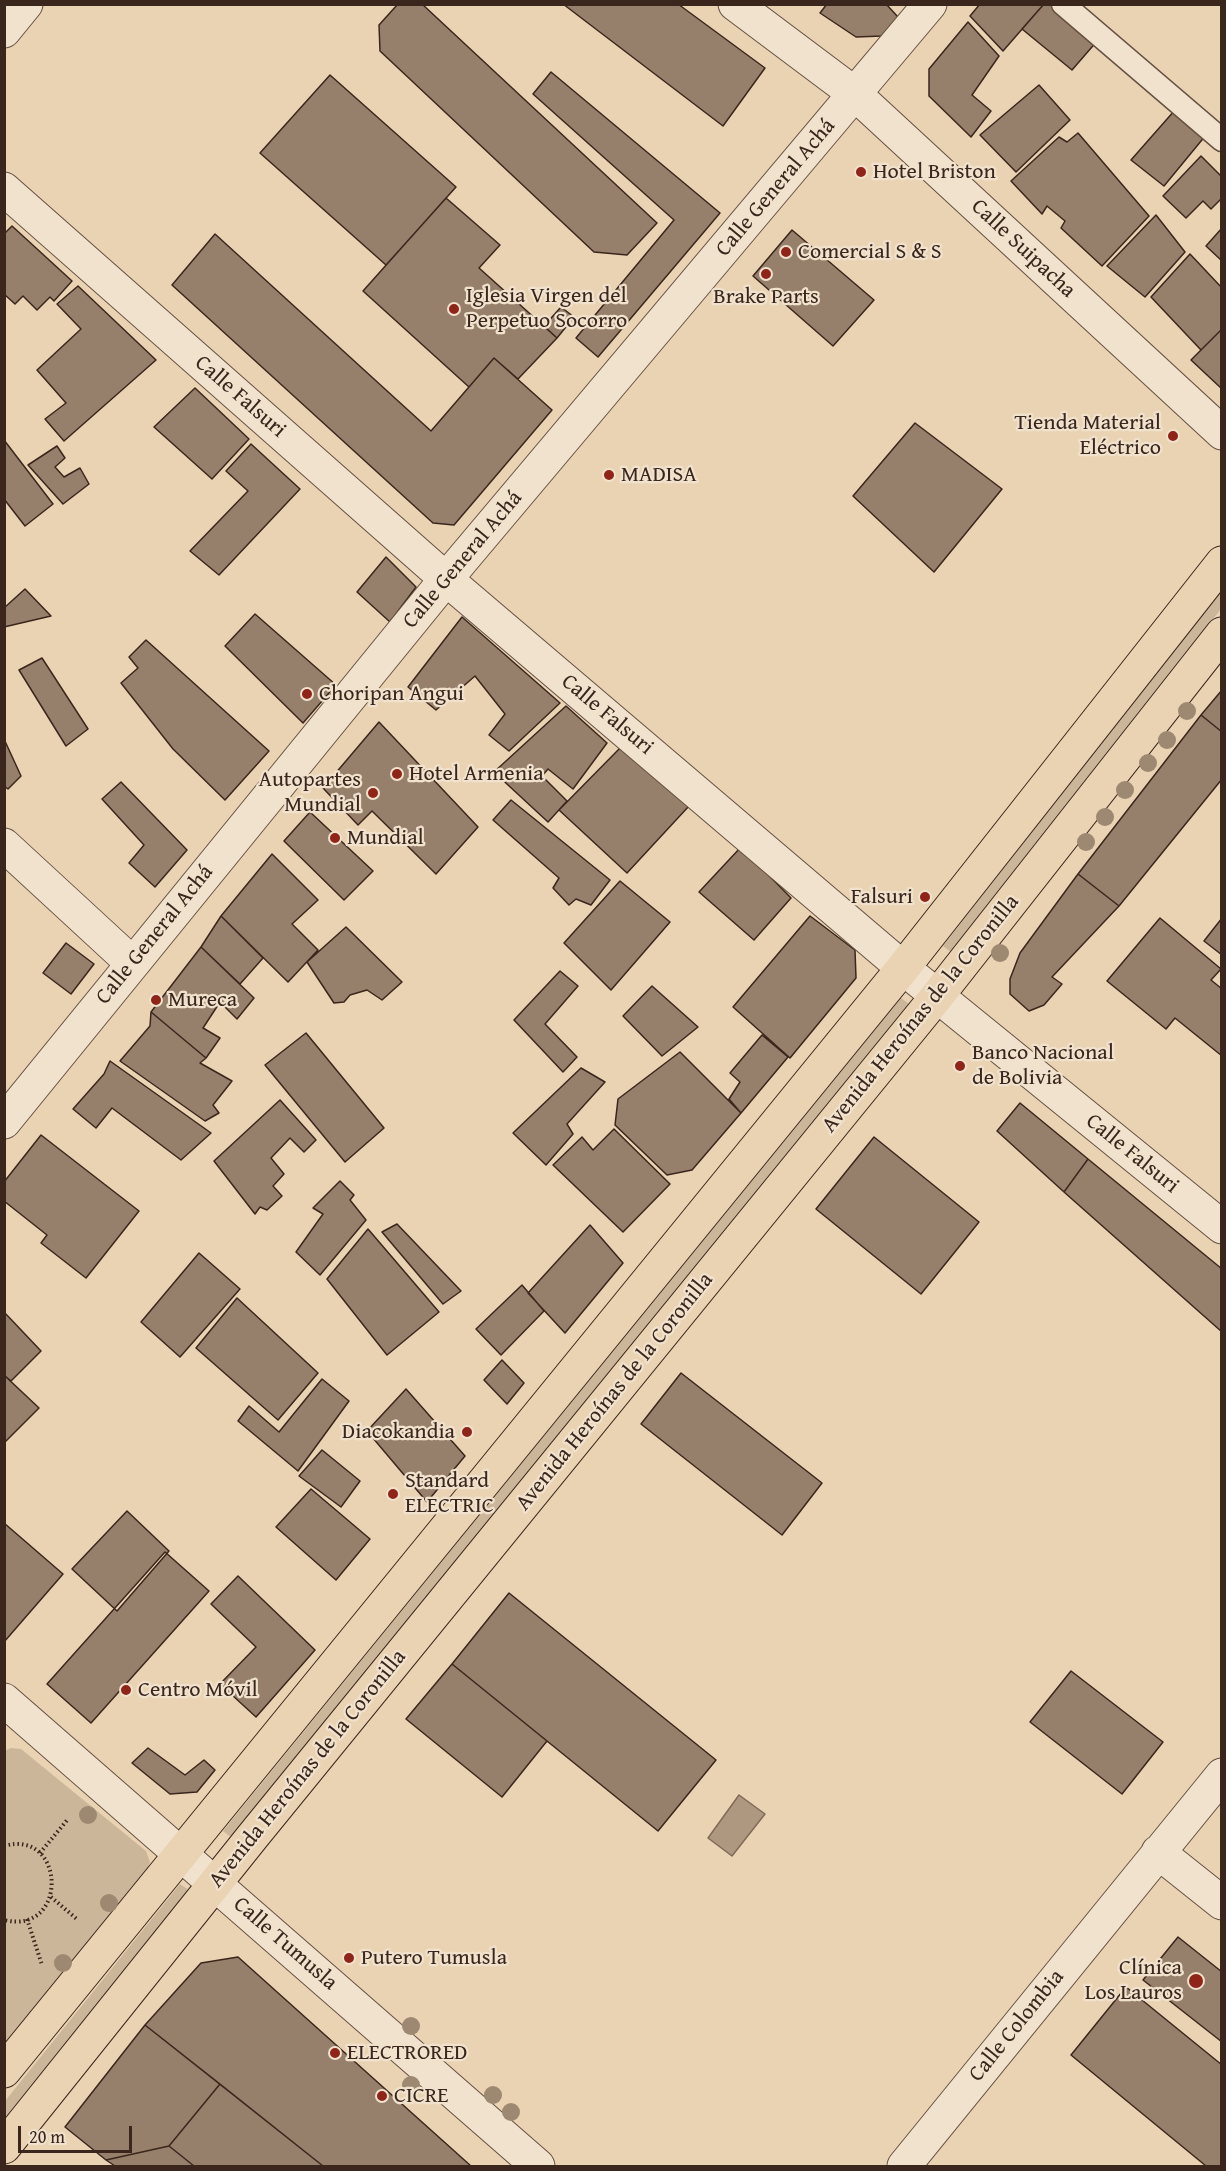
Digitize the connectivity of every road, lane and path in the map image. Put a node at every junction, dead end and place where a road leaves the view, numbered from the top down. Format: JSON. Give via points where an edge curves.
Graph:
{"nodes":[{"id":1,"x":26,"y":4,"type":"edge"},
{"id":2,"x":735,"y":4,"type":"edge"},
{"id":3,"x":930,"y":4,"type":"edge"},
{"id":4,"x":1063,"y":4,"type":"edge"},
{"id":5,"x":4,"y":31,"type":"edge"},
{"id":6,"x":855,"y":94,"type":"junction"},
{"id":7,"x":1221,"y":140,"type":"edge"},
{"id":8,"x":4,"y":189,"type":"edge"},
{"id":9,"x":1221,"y":433,"type":"edge"},
{"id":10,"x":1221,"y":563,"type":"edge"},
{"id":11,"x":446,"y":579,"type":"junction"},
{"id":12,"x":1221,"y":634,"type":"edge"},
{"id":13,"x":4,"y":845,"type":"edge"},
{"id":14,"x":132,"y":963,"type":"junction"},
{"id":15,"x":903,"y":968,"type":"junction"},
{"id":16,"x":938,"y":995,"type":"junction"},
{"id":17,"x":4,"y":1122,"type":"edge"},
{"id":18,"x":1221,"y":1227,"type":"edge"},
{"id":19,"x":9,"y":1714,"type":"edge"},
{"id":20,"x":1221,"y":1775,"type":"edge"},
{"id":21,"x":68,"y":1819,"type":"dead end"},
{"id":22,"x":4,"y":1846,"type":"edge"},
{"id":23,"x":181,"y":1852,"type":"junction"},
{"id":24,"x":1158,"y":1852,"type":"junction"},
{"id":25,"x":40,"y":1853,"type":"junction"},
{"id":26,"x":216,"y":1883,"type":"junction"},
{"id":27,"x":51,"y":1897,"type":"junction"},
{"id":28,"x":1221,"y":1903,"type":"edge"},
{"id":29,"x":27,"y":1919,"type":"junction"},
{"id":30,"x":4,"y":1920,"type":"edge"},
{"id":31,"x":78,"y":1920,"type":"dead end"},
{"id":32,"x":42,"y":1965,"type":"dead end"},
{"id":33,"x":4,"y":2071,"type":"edge"},
{"id":34,"x":4,"y":2147,"type":"edge"},
{"id":35,"x":538,"y":2166,"type":"edge"},
{"id":36,"x":904,"y":2166,"type":"edge"}],
"edges":[{"from":1,"to":5,"type":"street"},
{"from":2,"to":6,"type":"street","name":"Calle Suipacha"},
{"from":3,"to":6,"type":"street","name":"Calle General Achá"},
{"from":4,"to":7,"type":"lane"},
{"from":6,"to":9,"type":"street","name":"Calle Suipacha"},
{"from":6,"to":11,"type":"street","name":"Calle General Achá"},
{"from":8,"to":11,"type":"street","name":"Calle Falsuri"},
{"from":10,"to":15,"type":"main road","name":"Avenida Heroínas de la Coronilla"},
{"from":11,"to":14,"type":"street","name":"Calle General Achá"},
{"from":11,"to":15,"type":"street","name":"Calle Falsuri"},
{"from":12,"to":16,"type":"main road","name":"Avenida Heroínas de la Coronilla"},
{"from":13,"to":14,"type":"street"},
{"from":14,"to":17,"type":"street","name":"Calle General Achá"},
{"from":15,"to":16,"type":"street","name":"Calle Falsuri"},
{"from":15,"to":23,"type":"main road","name":"Avenida Heroínas de la Coronilla"},
{"from":16,"to":18,"type":"street","name":"Calle Falsuri"},
{"from":16,"to":26,"type":"main road","name":"Avenida Heroínas de la Coronilla"},
{"from":19,"to":23,"type":"street","name":"Calle Tumusla"},
{"from":20,"to":24,"type":"street","name":"Calle Colombia"},
{"from":21,"to":25,"type":"path"},
{"from":22,"to":25,"type":"path","via":[[20,1845]]},
{"from":23,"to":26,"type":"street","name":"Calle Tumusla"},
{"from":23,"to":33,"type":"main road","name":"Avenida Heroínas de la Coronilla"},
{"from":24,"to":28,"type":"street"},
{"from":24,"to":36,"type":"street","name":"Calle Colombia"},
{"from":25,"to":27,"type":"path","via":[[52,1873]]},
{"from":26,"to":34,"type":"main road","name":"Avenida Heroínas de la Coronilla"},
{"from":26,"to":35,"type":"street","name":"Calle Tumusla"},
{"from":27,"to":29,"type":"path","via":[[45,1907]]},
{"from":27,"to":31,"type":"path"},
{"from":29,"to":30,"type":"path"},
{"from":29,"to":32,"type":"path"}]}
